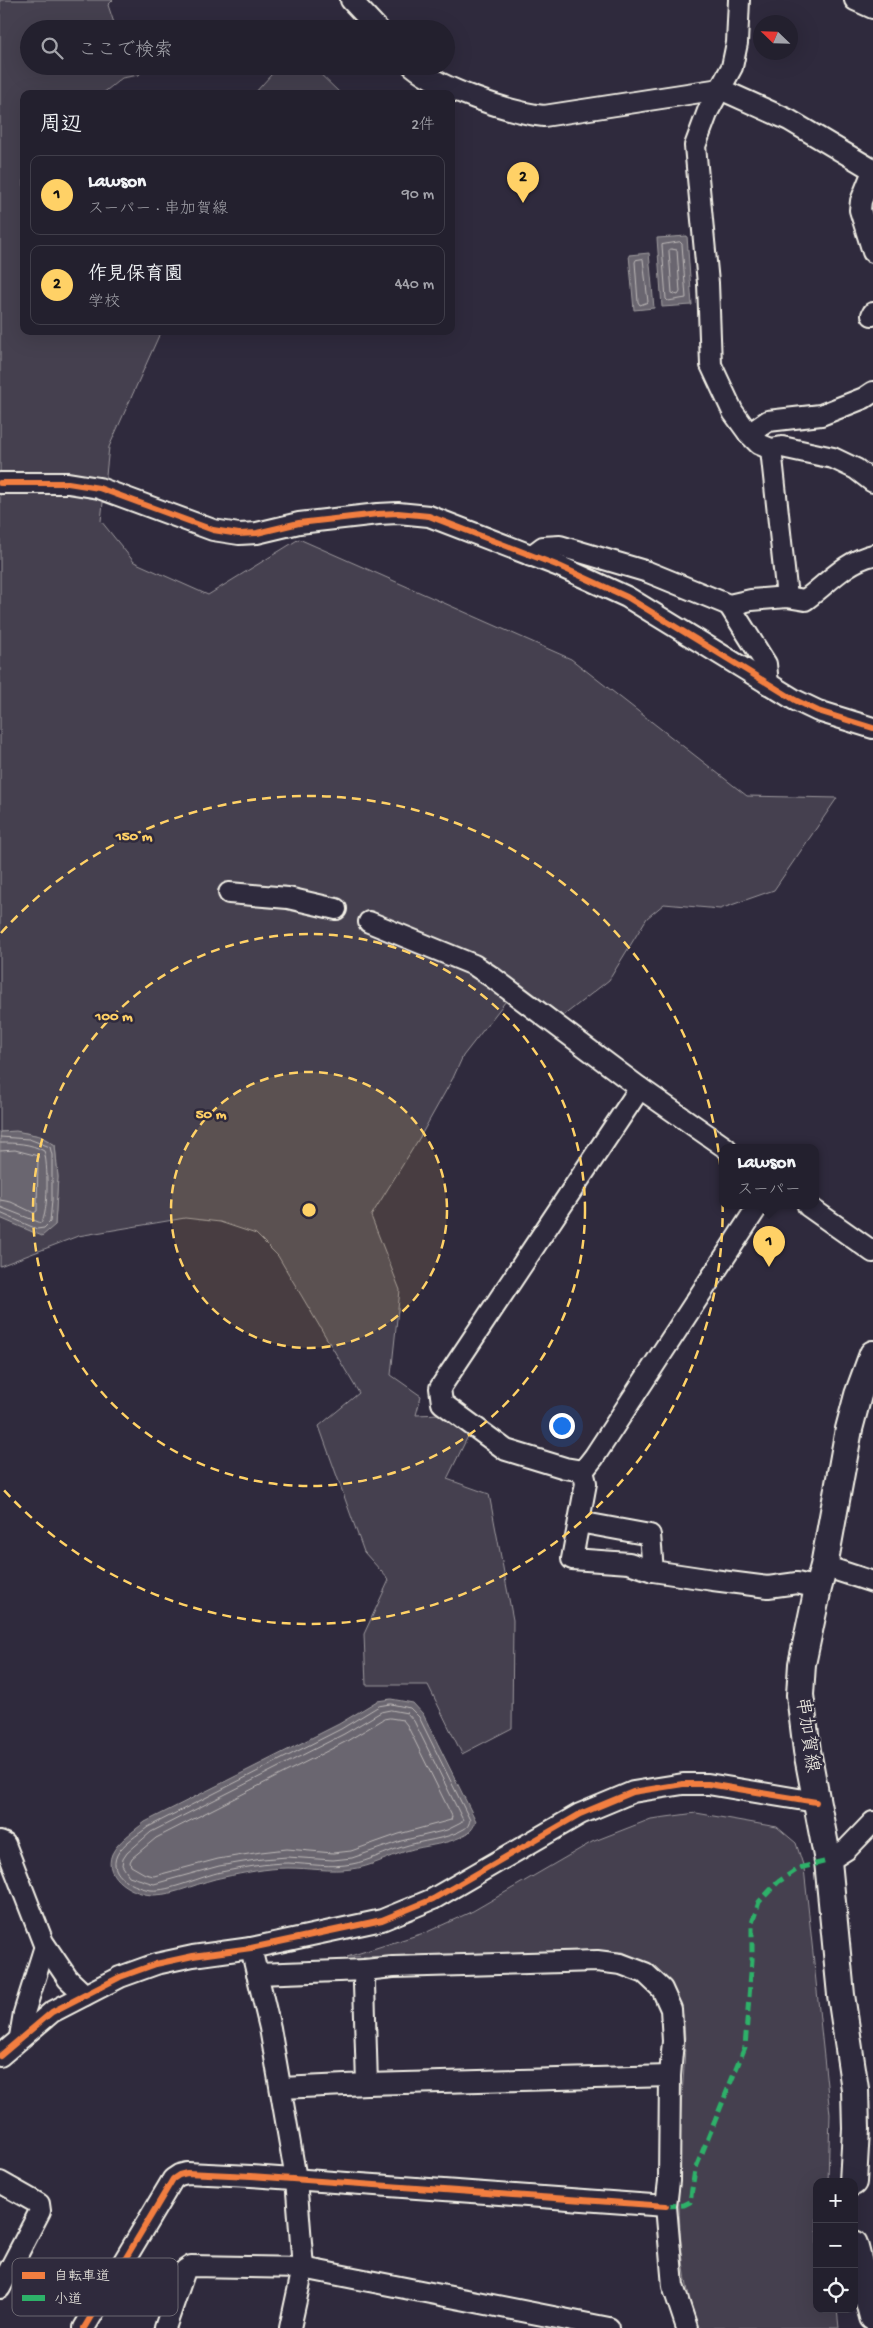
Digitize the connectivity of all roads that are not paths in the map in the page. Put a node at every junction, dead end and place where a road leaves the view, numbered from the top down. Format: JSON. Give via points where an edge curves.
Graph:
{"nodes":[{"id":1,"x":351,"y":0,"type":"edge"},
{"id":2,"x":739,"y":0,"type":"edge"},
{"id":3,"x":854,"y":0,"type":"edge"},
{"id":4,"x":873,"y":8,"type":"edge"},
{"id":5,"x":370,"y":20,"type":"edge"},
{"id":6,"x":424,"y":75,"type":"edge"},
{"id":7,"x":720,"y":89,"type":"junction"},
{"id":8,"x":873,"y":170,"type":"edge"},
{"id":9,"x":873,"y":252,"type":"edge"},
{"id":10,"x":873,"y":392,"type":"edge"},
{"id":11,"x":749,"y":434,"type":"junction"},
{"id":12,"x":771,"y":448,"type":"junction"},
{"id":13,"x":873,"y":482,"type":"edge"},
{"id":14,"x":0,"y":483,"type":"edge"},
{"id":15,"x":873,"y":554,"type":"edge"},
{"id":16,"x":532,"y":556,"type":"junction"},
{"id":17,"x":787,"y":598,"type":"junction"},
{"id":18,"x":729,"y":606,"type":"junction"},
{"id":19,"x":768,"y":684,"type":"junction"},
{"id":20,"x":873,"y":728,"type":"edge"},
{"id":21,"x":229,"y":893,"type":"dead end"},
{"id":22,"x":336,"y":909,"type":"dead end"},
{"id":23,"x":369,"y":922,"type":"dead end"},
{"id":24,"x":640,"y":1088,"type":"junction"},
{"id":25,"x":720,"y":1144,"type":"edge"},
{"id":26,"x":756,"y":1209,"type":"edge"},
{"id":27,"x":812,"y":1209,"type":"edge"},
{"id":28,"x":873,"y":1252,"type":"edge"},
{"id":29,"x":873,"y":1354,"type":"edge"},
{"id":30,"x":583,"y":1471,"type":"junction"},
{"id":31,"x":579,"y":1522,"type":"junction"},
{"id":32,"x":653,"y":1571,"type":"junction"},
{"id":33,"x":821,"y":1577,"type":"junction"},
{"id":34,"x":873,"y":1582,"type":"edge"},
{"id":35,"x":816,"y":1802,"type":"junction"},
{"id":36,"x":873,"y":1822,"type":"edge"},
{"id":37,"x":0,"y":1842,"type":"edge"},
{"id":38,"x":828,"y":1861,"type":"junction"},
{"id":39,"x":45,"y":1946,"type":"junction"},
{"id":40,"x":250,"y":1948,"type":"junction"},
{"id":41,"x":365,"y":1970,"type":"junction"},
{"id":42,"x":257,"y":1974,"type":"junction"},
{"id":43,"x":85,"y":1995,"type":"junction"},
{"id":44,"x":20,"y":2037,"type":"junction"},
{"id":45,"x":0,"y":2056,"type":"edge"},
{"id":46,"x":670,"y":2076,"type":"junction"},
{"id":47,"x":367,"y":2084,"type":"junction"},
{"id":48,"x":281,"y":2088,"type":"junction"},
{"id":49,"x":865,"y":2129,"type":"edge"},
{"id":50,"x":854,"y":2178,"type":"edge"},
{"id":51,"x":296,"y":2179,"type":"junction"},
{"id":52,"x":0,"y":2182,"type":"edge"},
{"id":53,"x":666,"y":2206,"type":"junction"},
{"id":54,"x":16,"y":2258,"type":"edge"},
{"id":55,"x":124,"y":2258,"type":"edge"},
{"id":56,"x":858,"y":2259,"type":"edge"},
{"id":57,"x":12,"y":2265,"type":"edge"},
{"id":58,"x":303,"y":2268,"type":"junction"},
{"id":59,"x":0,"y":2288,"type":"edge"},
{"id":60,"x":178,"y":2290,"type":"edge"},
{"id":61,"x":91,"y":2316,"type":"edge"},
{"id":62,"x":169,"y":2316,"type":"edge"},
{"id":63,"x":873,"y":2317,"type":"edge"},
{"id":64,"x":84,"y":2328,"type":"edge"},
{"id":65,"x":165,"y":2328,"type":"edge"},
{"id":66,"x":290,"y":2328,"type":"edge"},
{"id":67,"x":609,"y":2328,"type":"edge"},
{"id":68,"x":687,"y":2328,"type":"edge"}],
"edges":[{"from":1,"to":5,"type":"street"},
{"from":2,"to":7,"type":"street","via":[[732,67]]},
{"from":3,"to":4,"type":"street"},
{"from":6,"to":7,"type":"street","via":[[495,106],[544,116]]},
{"from":7,"to":8,"type":"street","via":[[789,120]]},
{"from":7,"to":11,"type":"street","via":[[695,146],[708,283],[711,365],[734,412]]},
{"from":8,"to":9,"type":"street","via":[[860,210]]},
{"from":10,"to":11,"type":"street","via":[[821,415],[768,421]]},
{"from":11,"to":12,"type":"street","via":[[760,444]]},
{"from":12,"to":13,"type":"street","via":[[782,447],[833,458]]},
{"from":12,"to":17,"type":"street"},
{"from":14,"to":16,"type":"street","via":[[68,483],[99,488],[213,530],[239,534],[298,523],[378,514],[416,514],[442,520]]},
{"from":15,"to":17,"type":"street","via":[[840,571],[806,600]]},
{"from":16,"to":18,"type":"street","via":[[543,547],[560,546],[648,572]]},
{"from":16,"to":19,"type":"street","via":[[627,597]]},
{"from":17,"to":18,"type":"street","via":[[751,600]]},
{"from":18,"to":19,"type":"street","via":[[766,664]]},
{"from":19,"to":20,"type":"street","via":[[818,711]]},
{"from":21,"to":22,"type":"street","via":[[288,898]]},
{"from":23,"to":24,"type":"street","via":[[474,965],[526,1000]]},
{"from":24,"to":25,"type":"street"},
{"from":24,"to":30,"type":"street","via":[[440,1388],[442,1403],[506,1450]]},
{"from":26,"to":30,"type":"street"},
{"from":27,"to":28,"type":"street"},
{"from":29,"to":33,"type":"main road","name":"串加賀線","via":[[849,1429]]},
{"from":30,"to":31,"type":"street","via":[[586,1483]]},
{"from":31,"to":32,"type":"street","via":[[650,1535]]},
{"from":31,"to":32,"type":"street","via":[[572,1559],[628,1563]]},
{"from":32,"to":33,"type":"street","via":[[768,1587]]},
{"from":33,"to":34,"type":"street"},
{"from":33,"to":35,"type":"main road","name":"串加賀線","via":[[802,1664],[800,1696]]},
{"from":35,"to":38,"type":"main road","name":"串加賀線"},
{"from":35,"to":40,"type":"street","via":[[708,1784],[684,1784],[633,1792],[580,1814],[433,1899],[382,1920]]},
{"from":36,"to":38,"type":"street","via":[[847,1850]]},
{"from":37,"to":39,"type":"street","via":[[5,1844]]},
{"from":38,"to":49,"type":"main road","name":"串加賀線","via":[[841,1995],[855,2090]]},
{"from":39,"to":43,"type":"street","via":[[68,1979]]},
{"from":39,"to":44,"type":"street","via":[[24,2013]]},
{"from":40,"to":42,"type":"street"},
{"from":40,"to":43,"type":"street","via":[[156,1964]]},
{"from":41,"to":42,"type":"street"},
{"from":41,"to":46,"type":"street","via":[[597,1961],[621,1964],[645,1973],[662,1989],[671,2009]]},
{"from":41,"to":47,"type":"street"},
{"from":42,"to":48,"type":"street"},
{"from":43,"to":44,"type":"street","via":[[52,2012]]},
{"from":44,"to":45,"type":"street"},
{"from":46,"to":47,"type":"street"},
{"from":46,"to":53,"type":"street"},
{"from":47,"to":48,"type":"street"},
{"from":48,"to":51,"type":"street"},
{"from":49,"to":50,"type":"main road","name":"串加賀線"},
{"from":51,"to":53,"type":"street"},
{"from":51,"to":55,"type":"street","via":[[179,2175]]},
{"from":51,"to":58,"type":"street"},
{"from":52,"to":54,"type":"street","via":[[39,2204],[40,2211]]},
{"from":53,"to":68,"type":"street","via":[[673,2286]]},
{"from":56,"to":63,"type":"main road"},
{"from":57,"to":59,"type":"street"},
{"from":58,"to":60,"type":"street","via":[[191,2266],[185,2270]]},
{"from":58,"to":66,"type":"street"},
{"from":58,"to":67,"type":"street"},
{"from":61,"to":64,"type":"street"},
{"from":62,"to":65,"type":"street"}]}
